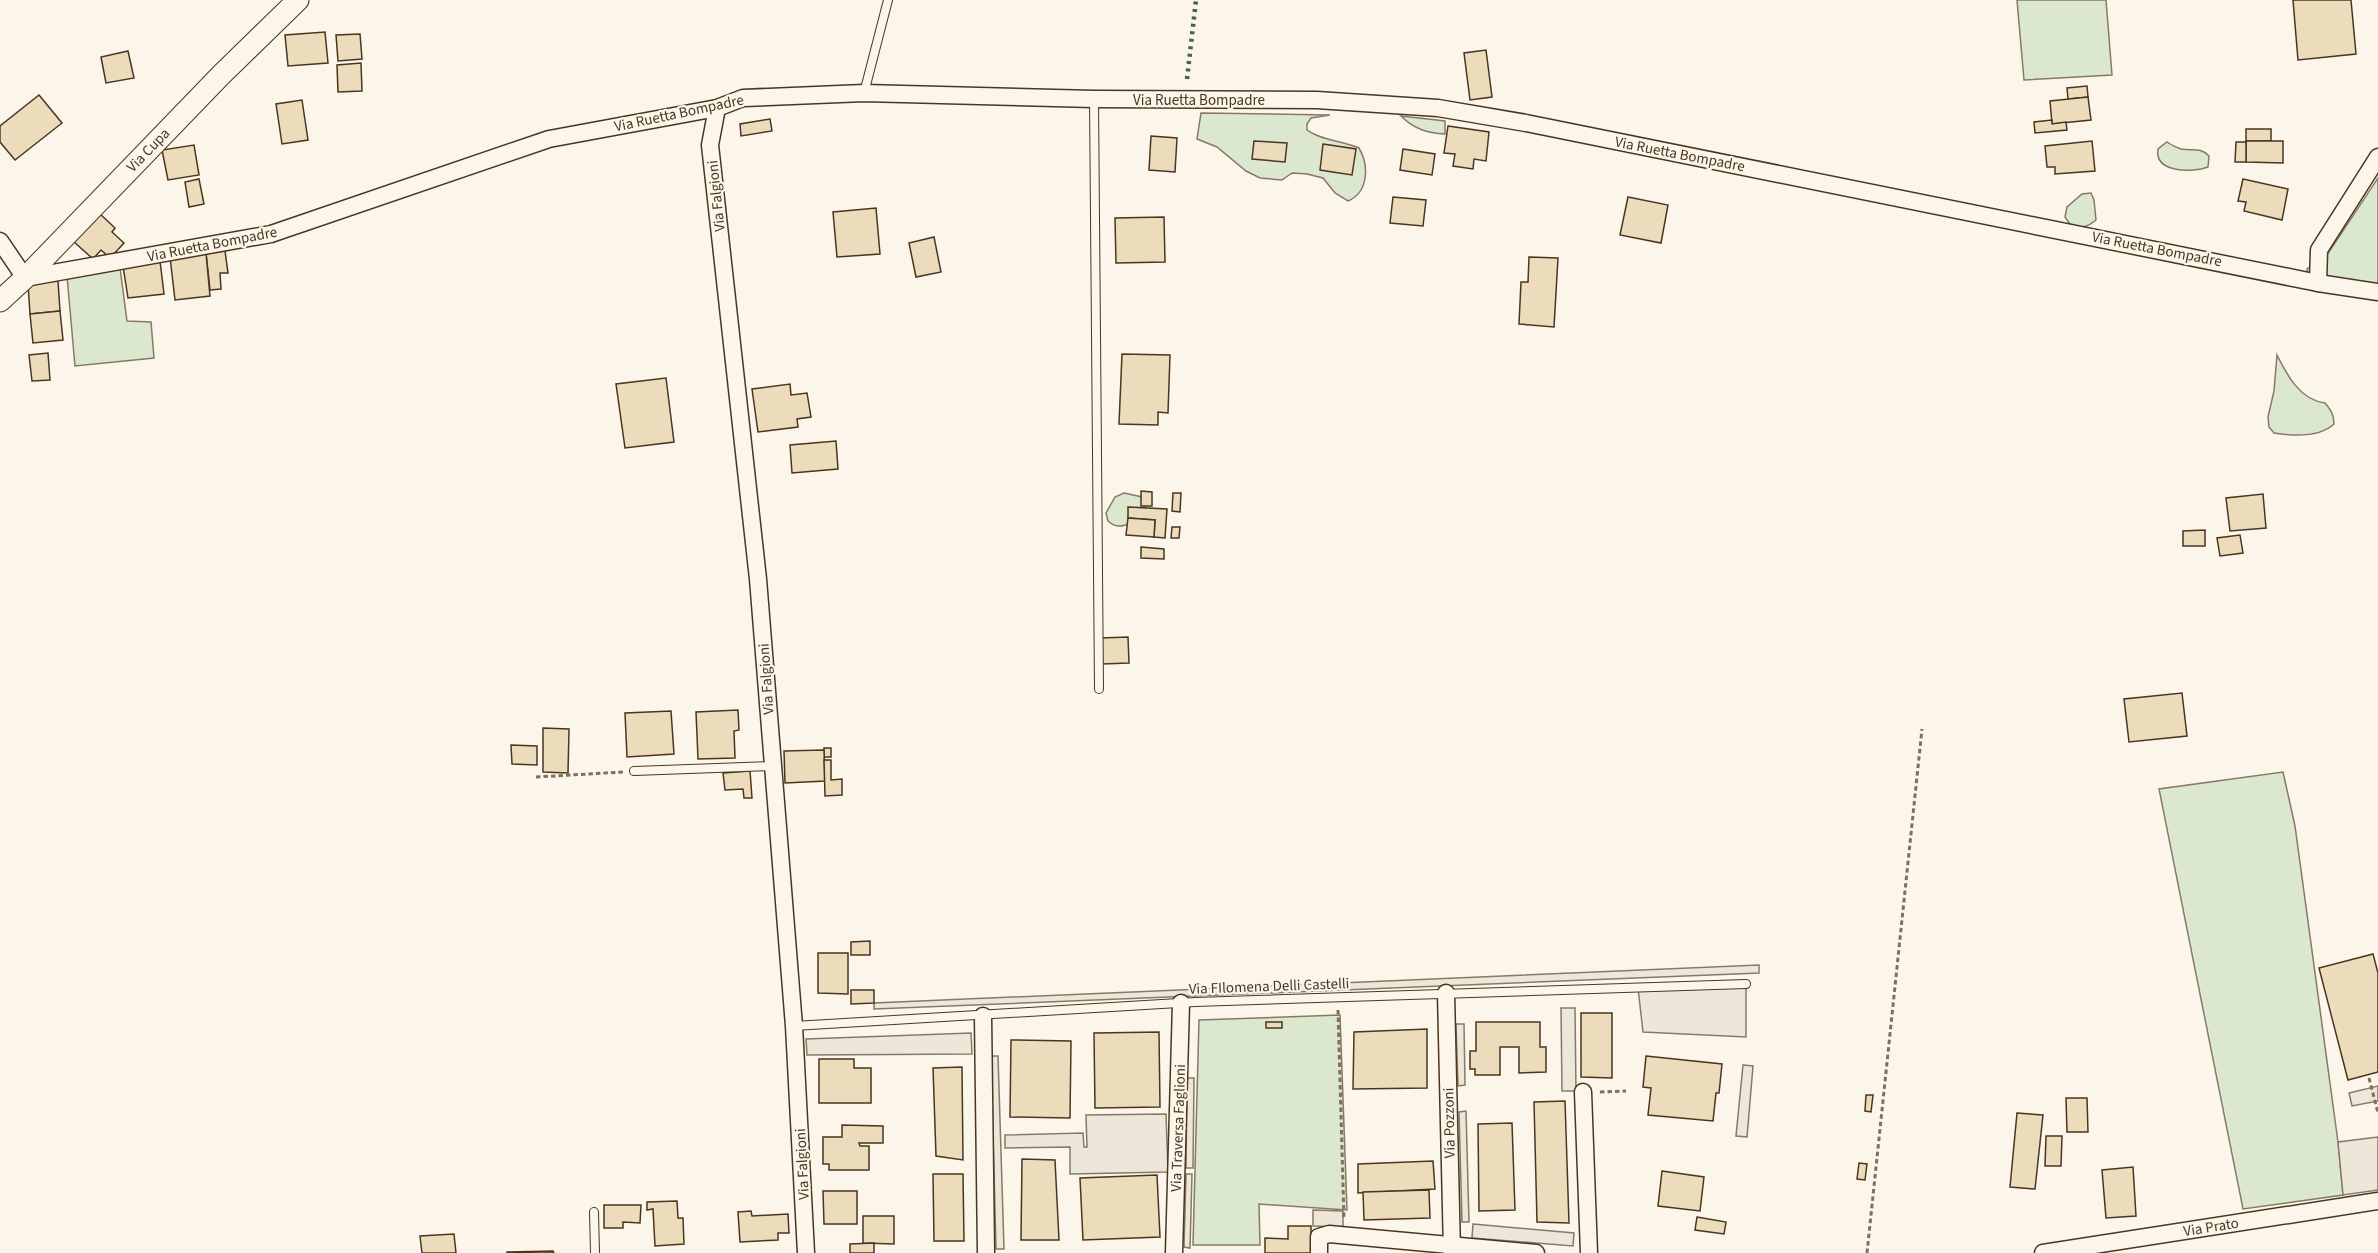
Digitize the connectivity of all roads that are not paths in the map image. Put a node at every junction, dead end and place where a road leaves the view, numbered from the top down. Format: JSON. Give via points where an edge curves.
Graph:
{"nodes":[{"id":1,"x":298,"y":0,"type":"edge"},
{"id":2,"x":888,"y":0,"type":"edge"},
{"id":3,"x":864,"y":93,"type":"junction"},
{"id":4,"x":1094,"y":99,"type":"junction"},
{"id":5,"x":717,"y":108,"type":"junction"},
{"id":6,"x":2378,"y":157,"type":"edge"},
{"id":7,"x":0,"y":241,"type":"edge"},
{"id":8,"x":25,"y":278,"type":"junction"},
{"id":9,"x":2318,"y":283,"type":"junction"},
{"id":10,"x":2378,"y":292,"type":"edge"},
{"id":11,"x":0,"y":301,"type":"edge"},
{"id":12,"x":1099,"y":689,"type":"dead end"},
{"id":13,"x":773,"y":766,"type":"junction"},
{"id":14,"x":634,"y":771,"type":"road end"},
{"id":15,"x":1746,"y":984,"type":"dead end"},
{"id":16,"x":1446,"y":993,"type":"junction"},
{"id":17,"x":1181,"y":1003,"type":"junction"},
{"id":18,"x":983,"y":1016,"type":"junction"},
{"id":19,"x":794,"y":1026,"type":"junction"},
{"id":20,"x":1584,"y":1092,"type":"road end"},
{"id":21,"x":2378,"y":1201,"type":"edge"},
{"id":22,"x":594,"y":1212,"type":"dead end"},
{"id":23,"x":1319,"y":1247,"type":"edge"},
{"id":24,"x":1452,"y":1249,"type":"edge"},
{"id":25,"x":595,"y":1253,"type":"edge"},
{"id":26,"x":806,"y":1253,"type":"edge"},
{"id":27,"x":986,"y":1253,"type":"edge"},
{"id":28,"x":1174,"y":1253,"type":"edge"},
{"id":29,"x":1536,"y":1253,"type":"edge"},
{"id":30,"x":1589,"y":1253,"type":"edge"},
{"id":31,"x":2043,"y":1253,"type":"edge"}],
"edges":[{"from":1,"to":8,"type":"street","name":"Via Cupa"},
{"from":2,"to":3,"type":"lane"},
{"from":3,"to":4,"type":"street","name":"Via Ruetta Bompadre"},
{"from":3,"to":5,"type":"street","name":"Via Ruetta Bompadre","via":[[744,98]]},
{"from":4,"to":9,"type":"street","name":"Via Ruetta Bompadre","via":[[1317,100],[1438,108]]},
{"from":4,"to":12,"type":"lane"},
{"from":5,"to":8,"type":"street","name":"Via Ruetta Bompadre","via":[[549,139],[271,234]]},
{"from":5,"to":13,"type":"street","name":"Via Falgioni","via":[[710,145],[758,579]]},
{"from":6,"to":9,"type":"street","via":[[2319,250]]},
{"from":7,"to":8,"type":"street"},
{"from":8,"to":11,"type":"street","name":"Via Cupa"},
{"from":9,"to":10,"type":"street","name":"Via Ruetta Bompadre"},
{"from":13,"to":14,"type":"lane"},
{"from":13,"to":19,"type":"street","name":"Via Falgioni"},
{"from":15,"to":16,"type":"lane","name":"Via FIlomena Delli Castelli"},
{"from":16,"to":17,"type":"lane","name":"Via FIlomena Delli Castelli"},
{"from":16,"to":24,"type":"street","name":"Via Pozzoni"},
{"from":17,"to":18,"type":"lane","name":"Via FIlomena Delli Castelli"},
{"from":17,"to":28,"type":"street","name":"Via Traversa Faglioni"},
{"from":18,"to":19,"type":"lane","name":"Via FIlomena Delli Castelli"},
{"from":18,"to":27,"type":"street"},
{"from":19,"to":26,"type":"street","name":"Via Falgioni"},
{"from":20,"to":30,"type":"street"},
{"from":21,"to":31,"type":"street","name":"Via Prato"},
{"from":22,"to":25,"type":"lane"},
{"from":23,"to":24,"type":"street","via":[[1319,1237],[1329,1234]]},
{"from":24,"to":29,"type":"street"}]}
